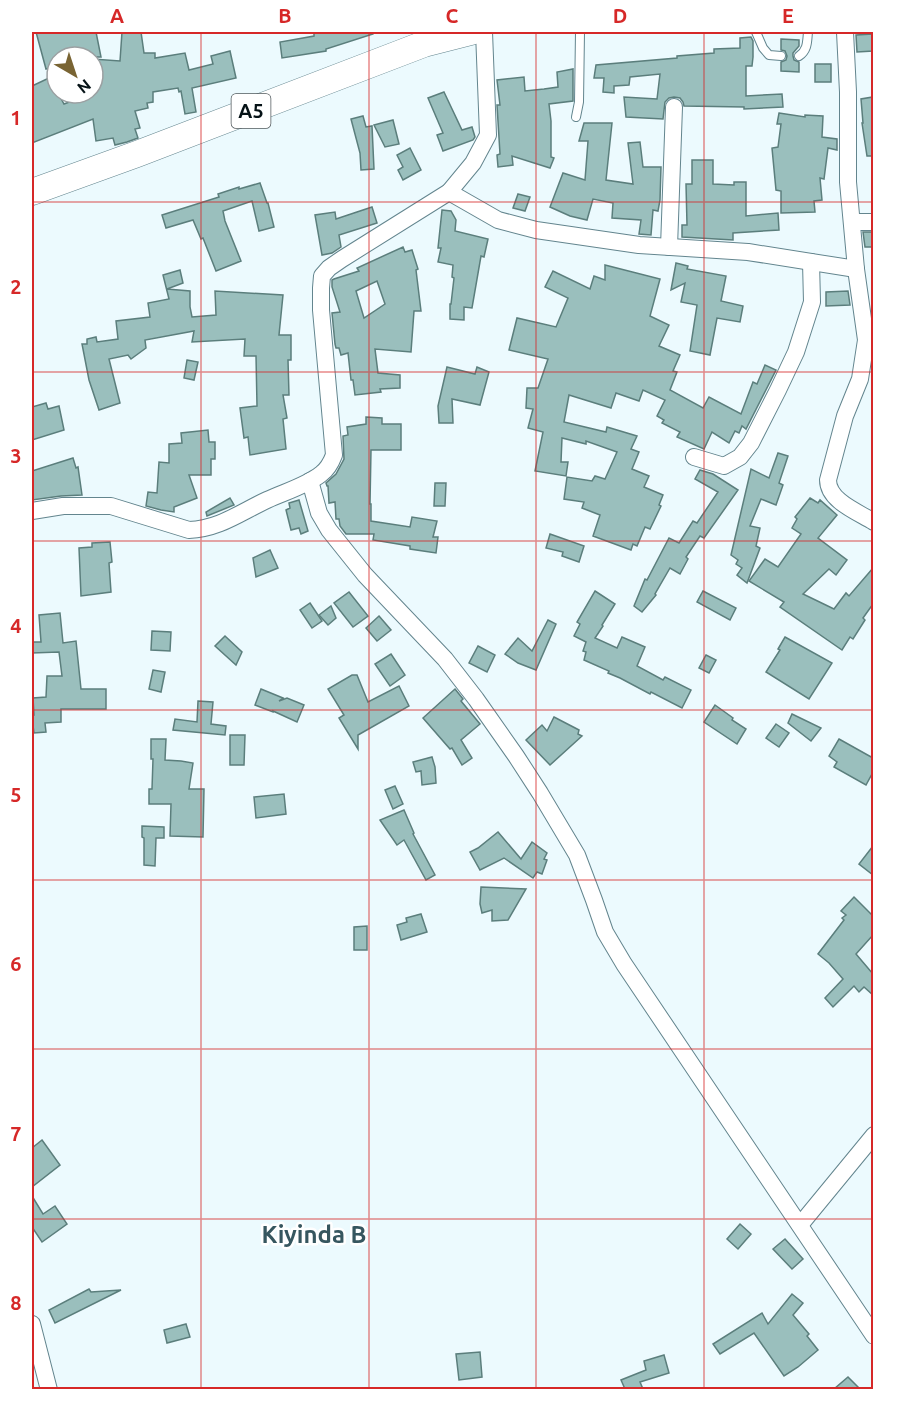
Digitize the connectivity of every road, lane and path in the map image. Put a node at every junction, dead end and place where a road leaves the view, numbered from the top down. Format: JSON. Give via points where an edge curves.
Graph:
{"nodes":[{"id":1,"x":471,"y":32,"type":"edge"},
{"id":2,"x":484,"y":32,"type":"edge"},
{"id":3,"x":580,"y":32,"type":"edge"},
{"id":4,"x":756,"y":32,"type":"edge"},
{"id":5,"x":808,"y":32,"type":"edge"},
{"id":6,"x":845,"y":32,"type":"edge"},
{"id":7,"x":426,"y":38,"type":"edge"},
{"id":8,"x":781,"y":56,"type":"dead end"},
{"id":9,"x":799,"y":56,"type":"dead end"},
{"id":10,"x":674,"y":107,"type":"dead end"},
{"id":11,"x":576,"y":117,"type":"dead end"},
{"id":12,"x":32,"y":192,"type":"edge"},
{"id":13,"x":449,"y":192,"type":"junction"},
{"id":14,"x":852,"y":222,"type":"junction"},
{"id":15,"x":873,"y":222,"type":"edge"},
{"id":16,"x":669,"y":247,"type":"junction"},
{"id":17,"x":811,"y":262,"type":"junction"},
{"id":18,"x":856,"y":269,"type":"junction"},
{"id":19,"x":694,"y":458,"type":"dead end"},
{"id":20,"x":310,"y":481,"type":"junction"},
{"id":21,"x":32,"y":511,"type":"edge"},
{"id":22,"x":873,"y":522,"type":"edge"},
{"id":23,"x":873,"y":1135,"type":"edge"},
{"id":24,"x":800,"y":1226,"type":"junction"},
{"id":25,"x":32,"y":1324,"type":"edge"},
{"id":26,"x":873,"y":1336,"type":"edge"},
{"id":27,"x":50,"y":1389,"type":"edge"}],
"edges":[{"from":1,"to":7,"type":"main road","number":"A5"},
{"from":2,"to":13,"type":"street","via":[[488,135],[473,163]]},
{"from":3,"to":11,"type":"lane"},
{"from":4,"to":8,"type":"lane","via":[[769,55]]},
{"from":5,"to":9,"type":"lane","via":[[806,48]]},
{"from":6,"to":14,"type":"street"},
{"from":7,"to":12,"type":"main road","number":"A5","via":[[158,146]]},
{"from":10,"to":16,"type":"street"},
{"from":13,"to":16,"type":"street","via":[[508,223]]},
{"from":13,"to":20,"type":"street","via":[[342,259],[322,276],[321,310],[334,455],[322,474]]},
{"from":14,"to":15,"type":"street"},
{"from":14,"to":18,"type":"street"},
{"from":16,"to":17,"type":"street","via":[[748,252]]},
{"from":17,"to":18,"type":"street"},
{"from":17,"to":19,"type":"street","via":[[812,302],[796,352],[751,442],[740,457],[724,466]]},
{"from":18,"to":22,"type":"street","via":[[866,340],[860,379],[845,416],[828,486],[840,502]]},
{"from":20,"to":21,"type":"street","via":[[202,529],[189,530],[111,506],[63,506]]},
{"from":20,"to":24,"type":"street","via":[[319,513],[329,530],[365,575],[445,659],[516,756],[577,855],[605,932],[624,964]]},
{"from":23,"to":24,"type":"street"},
{"from":24,"to":26,"type":"street"},
{"from":25,"to":27,"type":"street"}]}
